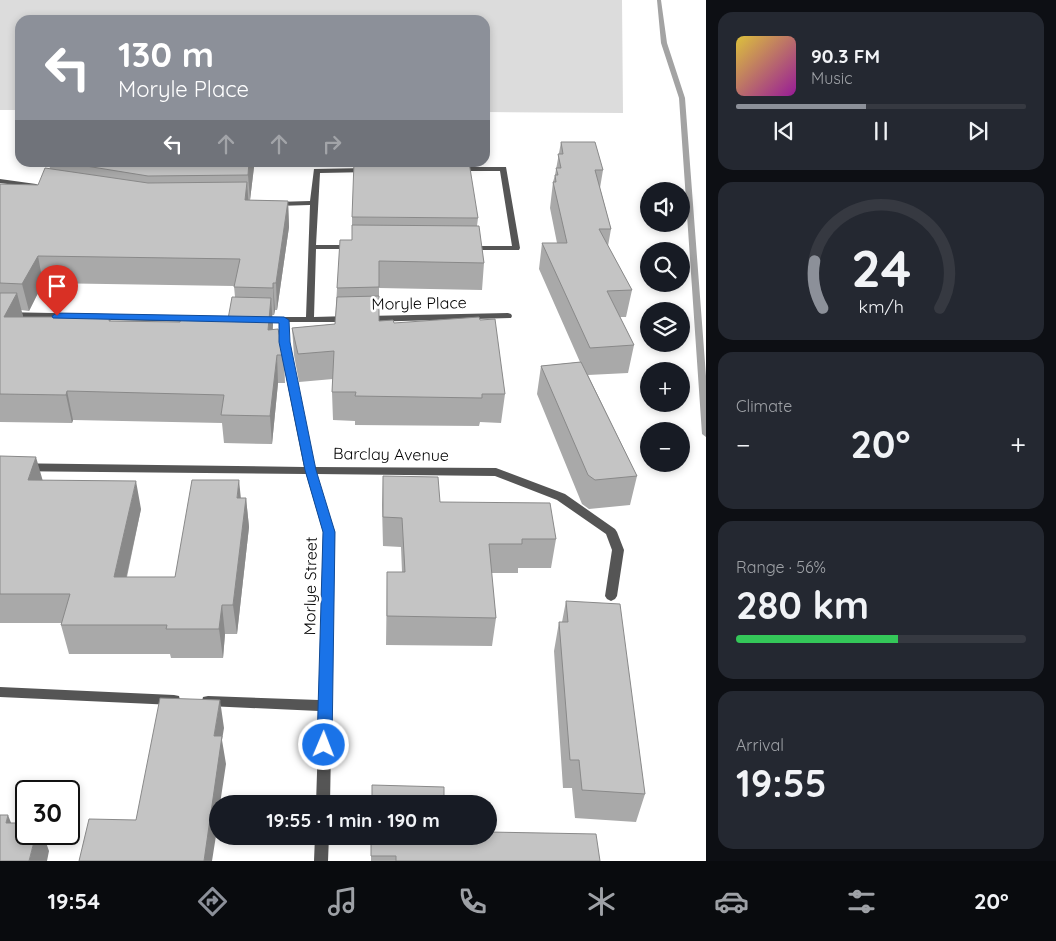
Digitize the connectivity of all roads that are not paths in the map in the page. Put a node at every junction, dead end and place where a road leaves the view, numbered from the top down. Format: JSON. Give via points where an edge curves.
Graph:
{"nodes":[{"id":1,"x":454,"y":169,"type":"edge"},
{"id":2,"x":375,"y":170,"type":"edge"},
{"id":3,"x":0,"y":181,"type":"edge"},
{"id":4,"x":47,"y":188,"type":"edge"},
{"id":5,"x":314,"y":203,"type":"junction"},
{"id":6,"x":266,"y":204,"type":"edge"},
{"id":7,"x":312,"y":247,"type":"junction"},
{"id":8,"x":360,"y":247,"type":"edge"},
{"id":9,"x":458,"y":248,"type":"edge"},
{"id":10,"x":0,"y":315,"type":"edge"},
{"id":11,"x":508,"y":316,"type":"dead end"},
{"id":12,"x":215,"y":319,"type":"edge"},
{"id":13,"x":254,"y":320,"type":"edge"},
{"id":14,"x":284,"y":320,"type":"junction"},
{"id":15,"x":310,"y":320,"type":"junction"},
{"id":16,"x":0,"y":467,"type":"edge"},
{"id":17,"x":310,"y":470,"type":"junction"},
{"id":18,"x":611,"y":596,"type":"dead end"},
{"id":19,"x":0,"y":692,"type":"edge"},
{"id":20,"x":325,"y":706,"type":"junction"},
{"id":21,"x":323,"y":795,"type":"edge"},
{"id":22,"x":322,"y":845,"type":"edge"},
{"id":23,"x":322,"y":861,"type":"edge"}],
"edges":[{"from":1,"to":9,"type":"street","via":[[502,169],[516,248]]},
{"from":2,"to":5,"type":"street","via":[[317,171]]},
{"from":3,"to":4,"type":"street"},
{"from":5,"to":6,"type":"street"},
{"from":5,"to":7,"type":"street"},
{"from":7,"to":8,"type":"street"},
{"from":7,"to":15,"type":"street"},
{"from":10,"to":12,"type":"street"},
{"from":11,"to":15,"type":"street","name":"Moryle Place"},
{"from":13,"to":14,"type":"street","name":"Moryle Place"},
{"from":14,"to":15,"type":"street","name":"Moryle Place"},
{"from":14,"to":17,"type":"street","name":"Morlye Street","via":[[284,342]]},
{"from":16,"to":17,"type":"street","name":"Barclay Avenue"},
{"from":17,"to":18,"type":"street","name":"Barclay Avenue","via":[[496,472],[561,497],[612,532],[618,550]]},
{"from":17,"to":20,"type":"street","name":"Morlye Street","via":[[329,532]]},
{"from":19,"to":20,"type":"street"},
{"from":20,"to":21,"type":"street","name":"Morlye Street"},
{"from":22,"to":23,"type":"street"}]}
